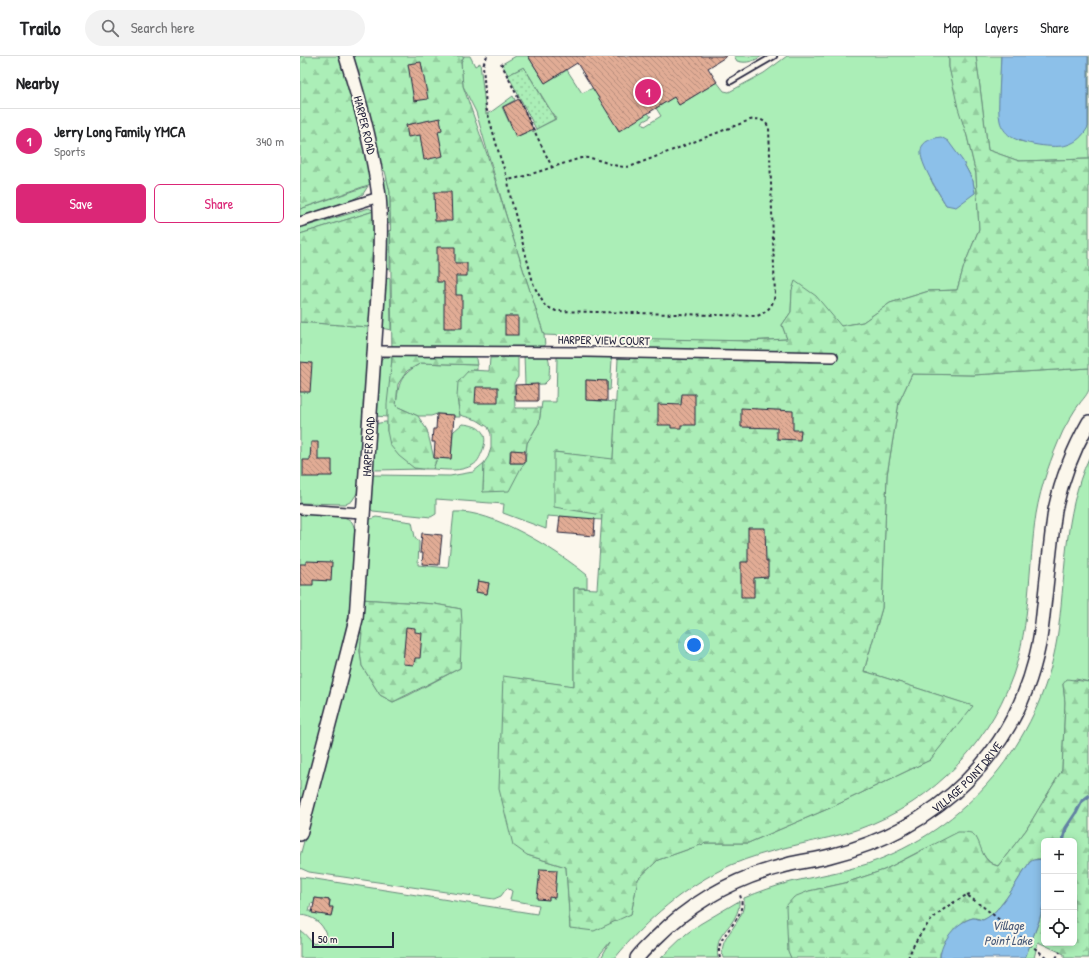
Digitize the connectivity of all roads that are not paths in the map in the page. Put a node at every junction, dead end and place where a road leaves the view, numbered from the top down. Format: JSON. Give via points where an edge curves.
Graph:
{"nodes":[{"id":1,"x":346,"y":56,"type":"edge"},
{"id":2,"x":774,"y":56,"type":"edge"},
{"id":3,"x":730,"y":81,"type":"dead end"},
{"id":4,"x":379,"y":197,"type":"junction"},
{"id":5,"x":300,"y":222,"type":"edge"},
{"id":6,"x":374,"y":351,"type":"junction"},
{"id":7,"x":833,"y":357,"type":"dead end"},
{"id":8,"x":1089,"y":422,"type":"edge"},
{"id":9,"x":300,"y":509,"type":"edge"},
{"id":10,"x":362,"y":513,"type":"junction"},
{"id":11,"x":300,"y":834,"type":"edge"},
{"id":12,"x":637,"y":958,"type":"edge"}],
"edges":[{"from":1,"to":4,"type":"main road","name":"HARPER ROAD","via":[[372,155]]},
{"from":2,"to":3,"type":"lane"},
{"from":4,"to":5,"type":"street"},
{"from":4,"to":6,"type":"main road","name":"HARPER ROAD","via":[[381,241]]},
{"from":6,"to":7,"type":"street","name":"HARPER VIEW COURT"},
{"from":6,"to":10,"type":"main road","name":"HARPER ROAD"},
{"from":8,"to":12,"type":"main road","name":"VILLAGE POINT DRIVE","via":[[1069,462],[1058,494],[1039,644],[1032,670],[1011,721],[992,752],[973,775],[926,815],[869,845],[788,864],[734,883],[695,905],[666,928]]},
{"from":9,"to":10,"type":"street"},
{"from":10,"to":11,"type":"main road","name":"HARPER ROAD","via":[[356,619]]}]}
